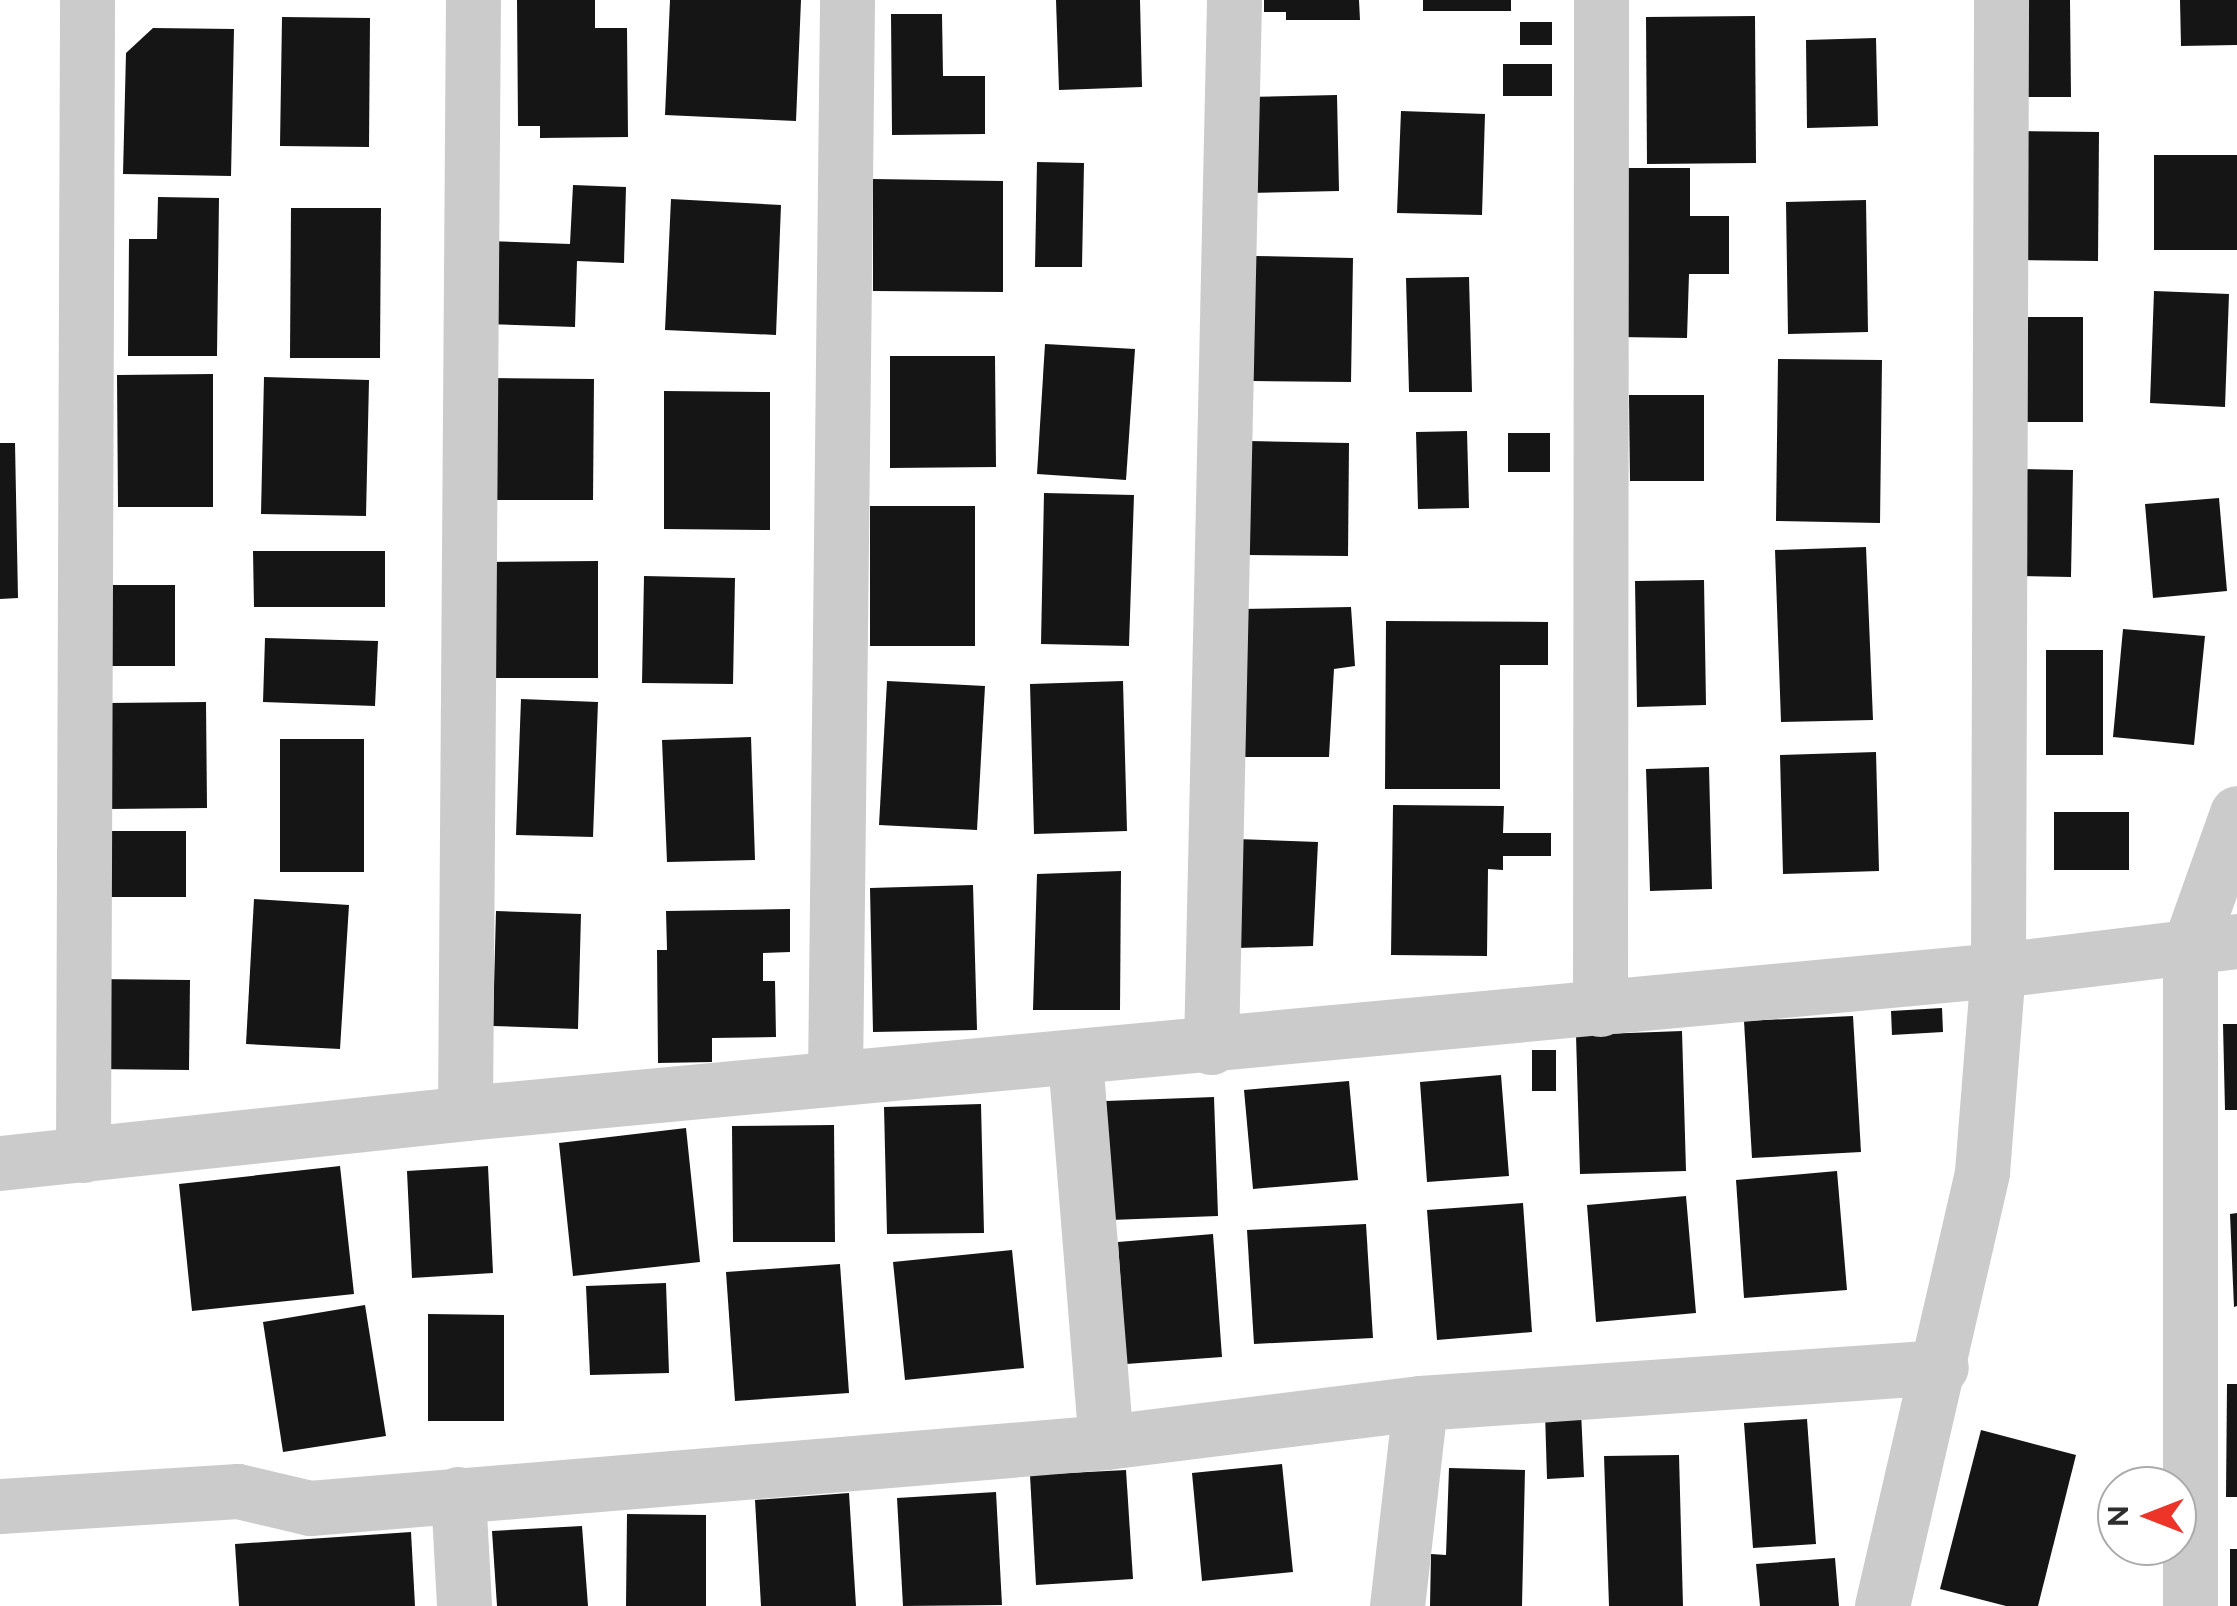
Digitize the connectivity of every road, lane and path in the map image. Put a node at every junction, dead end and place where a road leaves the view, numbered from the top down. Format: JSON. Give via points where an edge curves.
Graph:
{"nodes":[{"id":1,"x":87,"y":0,"type":"edge"},
{"id":2,"x":472,"y":0,"type":"edge"},
{"id":3,"x":847,"y":0,"type":"edge"},
{"id":4,"x":1234,"y":0,"type":"edge"},
{"id":5,"x":1600,"y":0,"type":"edge"},
{"id":6,"x":2002,"y":0,"type":"edge"},
{"id":7,"x":2237,"y":814,"type":"edge"},
{"id":8,"x":2213,"y":943,"type":"edge"},
{"id":9,"x":1998,"y":970,"type":"junction"},
{"id":10,"x":1600,"y":1009,"type":"junction"},
{"id":11,"x":1211,"y":1048,"type":"junction"},
{"id":12,"x":1075,"y":1059,"type":"junction"},
{"id":13,"x":835,"y":1078,"type":"junction"},
{"id":14,"x":466,"y":1113,"type":"junction"},
{"id":15,"x":83,"y":1155,"type":"junction"},
{"id":16,"x":0,"y":1163,"type":"edge"},
{"id":17,"x":1941,"y":1368,"type":"junction"},
{"id":18,"x":1420,"y":1403,"type":"junction"},
{"id":19,"x":1106,"y":1442,"type":"junction"},
{"id":20,"x":458,"y":1494,"type":"junction"},
{"id":21,"x":0,"y":1506,"type":"edge"},
{"id":22,"x":464,"y":1606,"type":"edge"},
{"id":23,"x":1397,"y":1606,"type":"edge"},
{"id":24,"x":1882,"y":1606,"type":"edge"},
{"id":25,"x":2190,"y":1606,"type":"edge"}],
"edges":[{"from":1,"to":15,"type":"street"},
{"from":2,"to":14,"type":"street"},
{"from":3,"to":13,"type":"street"},
{"from":4,"to":11,"type":"street"},
{"from":5,"to":10,"type":"street"},
{"from":6,"to":9,"type":"street"},
{"from":7,"to":8,"type":"street"},
{"from":8,"to":9,"type":"street"},
{"from":8,"to":25,"type":"street"},
{"from":9,"to":10,"type":"street"},
{"from":9,"to":17,"type":"street","via":[[1982,1172]]},
{"from":10,"to":11,"type":"street"},
{"from":11,"to":12,"type":"street"},
{"from":12,"to":13,"type":"street"},
{"from":12,"to":19,"type":"street"},
{"from":13,"to":14,"type":"street"},
{"from":14,"to":15,"type":"street"},
{"from":15,"to":16,"type":"street"},
{"from":17,"to":18,"type":"street"},
{"from":17,"to":24,"type":"street"},
{"from":18,"to":19,"type":"street"},
{"from":18,"to":23,"type":"street"},
{"from":19,"to":20,"type":"street"},
{"from":20,"to":21,"type":"street","via":[[310,1508],[238,1492]]},
{"from":20,"to":22,"type":"street"}]}
